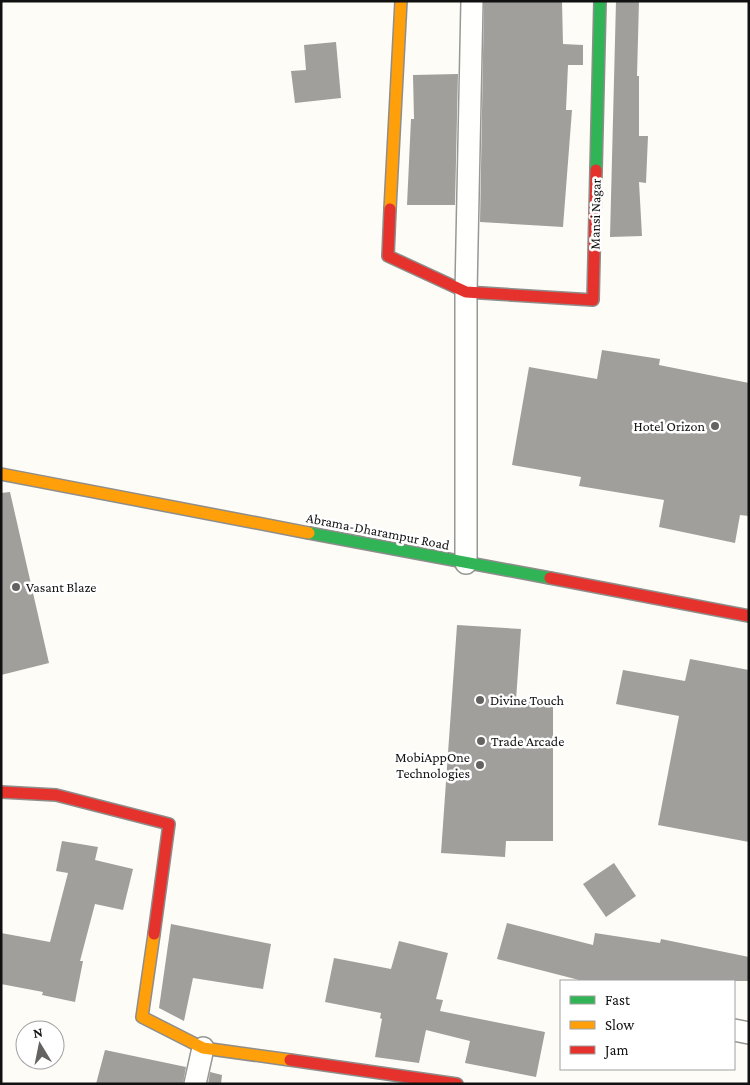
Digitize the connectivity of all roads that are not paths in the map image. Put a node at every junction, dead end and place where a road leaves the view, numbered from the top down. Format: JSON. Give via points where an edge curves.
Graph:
{"nodes":[{"id":1,"x":401,"y":1,"type":"edge"},
{"id":2,"x":472,"y":1,"type":"edge"},
{"id":3,"x":600,"y":1,"type":"edge"},
{"id":4,"x":466,"y":292,"type":"junction"},
{"id":5,"x":1,"y":474,"type":"edge"},
{"id":6,"x":466,"y":562,"type":"junction"},
{"id":7,"x":749,"y":616,"type":"edge"},
{"id":8,"x":1,"y":792,"type":"edge"},
{"id":9,"x":735,"y":1030,"type":"edge"},
{"id":10,"x":749,"y":1033,"type":"edge"},
{"id":11,"x":202,"y":1048,"type":"junction"},
{"id":12,"x":195,"y":1084,"type":"edge"},
{"id":13,"x":457,"y":1084,"type":"edge"}],
"edges":[{"from":1,"to":4,"type":"street","name":"Mansi Nagar","via":[[388,256]]},
{"from":2,"to":4,"type":"street"},
{"from":3,"to":4,"type":"street","name":"Mansi Nagar","via":[[593,300]]},
{"from":4,"to":6,"type":"street"},
{"from":5,"to":6,"type":"street","name":"Abrama-Dharampur Road"},
{"from":6,"to":7,"type":"street","name":"Abrama-Dharampur Road"},
{"from":8,"to":11,"type":"street","via":[[56,795],[169,824],[142,1017]]},
{"from":9,"to":10,"type":"street"},
{"from":11,"to":12,"type":"street"},
{"from":11,"to":13,"type":"street"}]}
